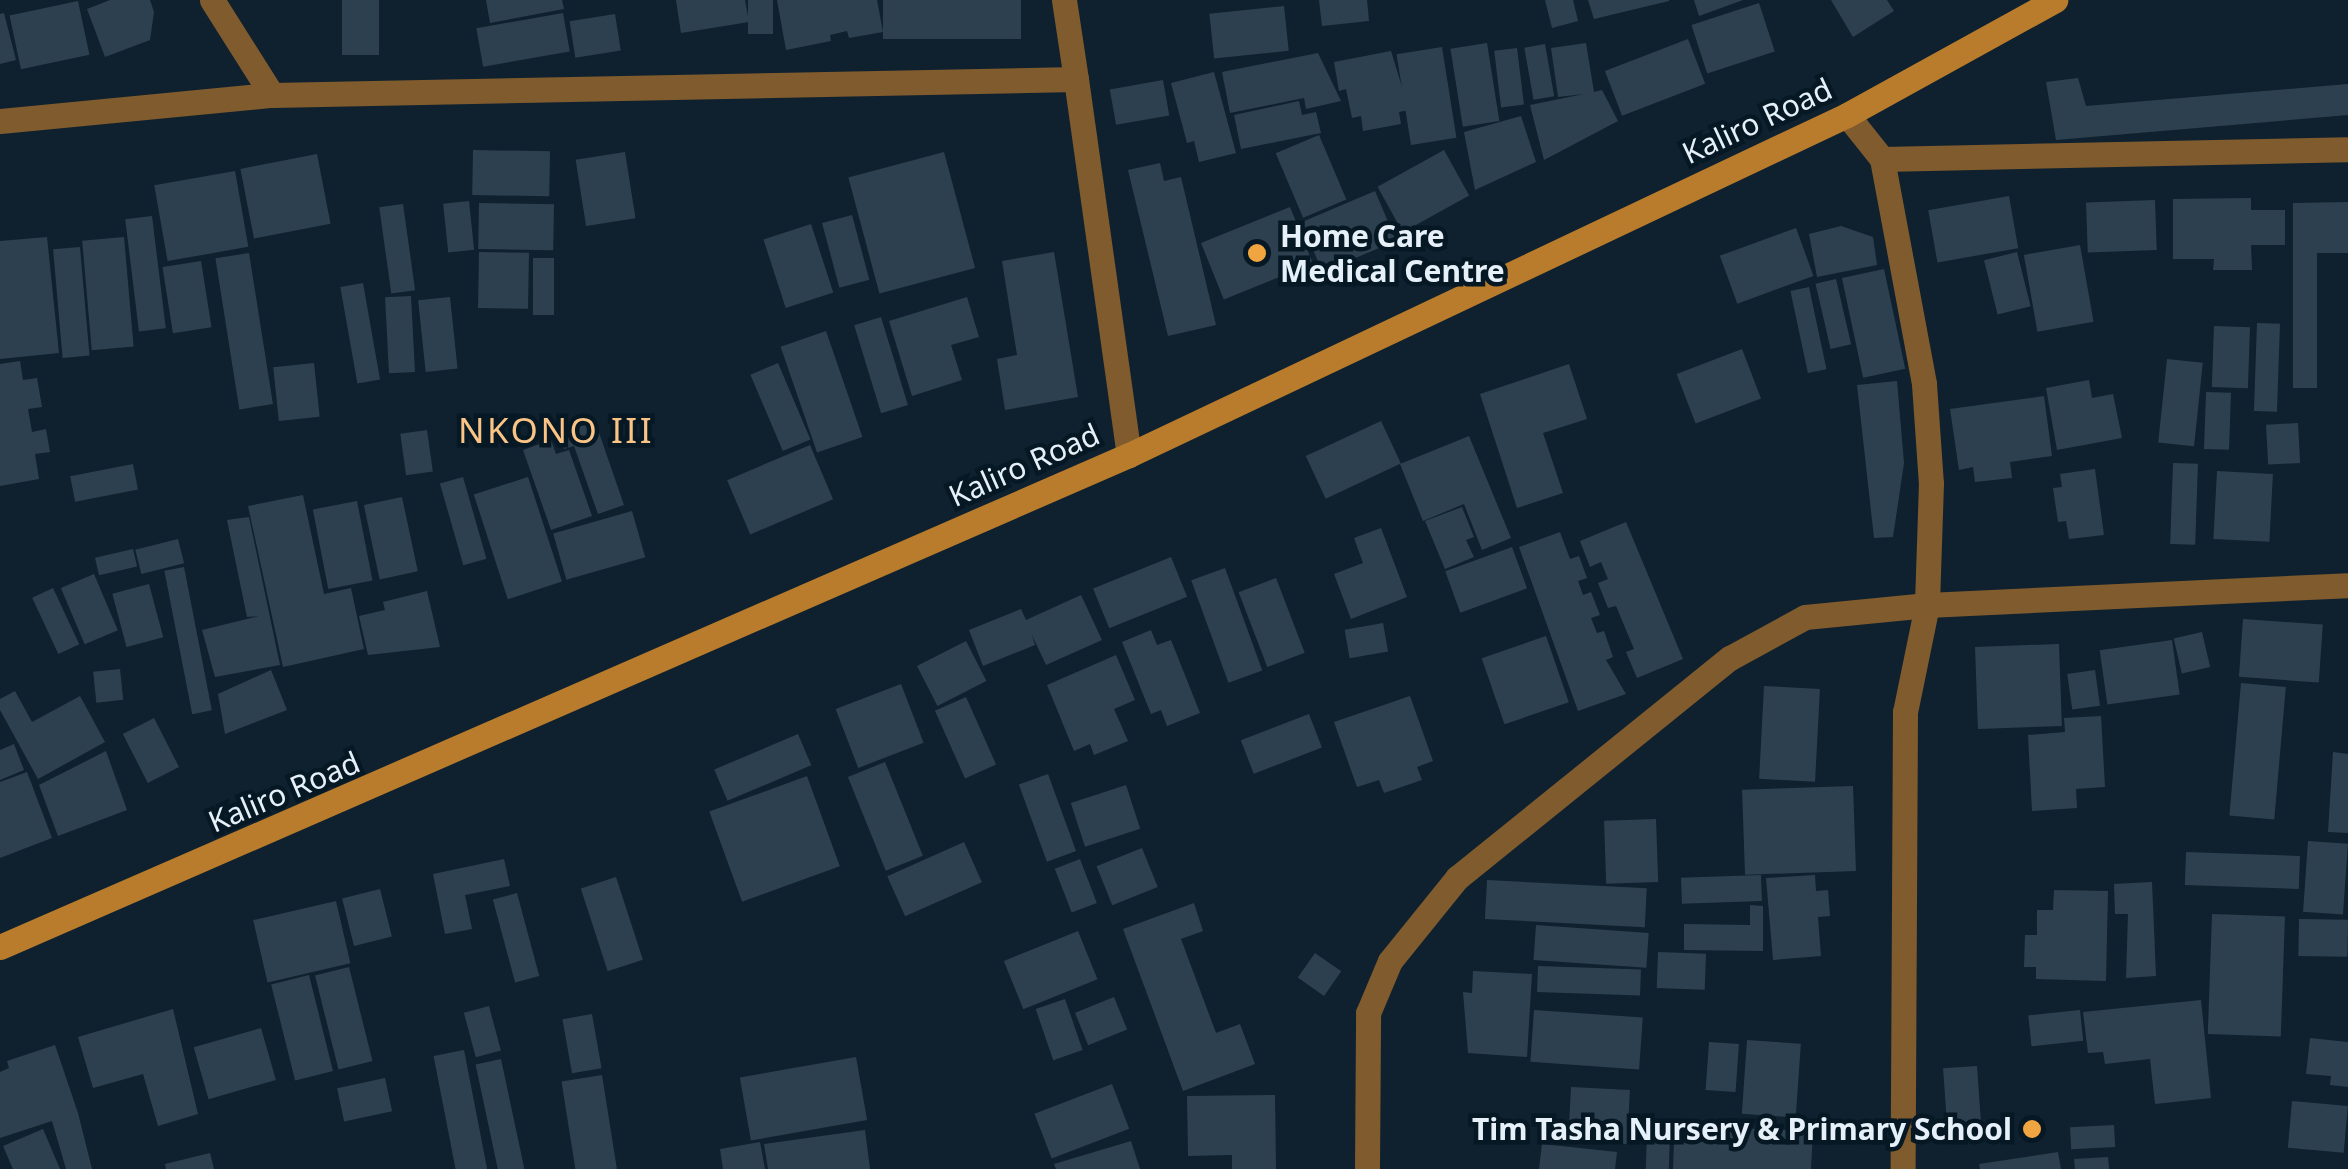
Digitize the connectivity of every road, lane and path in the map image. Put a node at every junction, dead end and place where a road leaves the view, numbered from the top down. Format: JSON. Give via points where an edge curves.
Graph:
{"nodes":[{"id":1,"x":212,"y":0,"type":"edge"},
{"id":2,"x":1064,"y":0,"type":"edge"},
{"id":3,"x":2055,"y":0,"type":"edge"},
{"id":4,"x":1076,"y":78,"type":"junction"},
{"id":5,"x":272,"y":96,"type":"junction"},
{"id":6,"x":1847,"y":115,"type":"junction"},
{"id":7,"x":0,"y":121,"type":"edge"},
{"id":8,"x":2348,"y":149,"type":"edge"},
{"id":9,"x":1882,"y":159,"type":"junction"},
{"id":10,"x":1129,"y":455,"type":"junction"},
{"id":11,"x":2348,"y":585,"type":"edge"},
{"id":12,"x":1927,"y":605,"type":"junction"},
{"id":13,"x":0,"y":947,"type":"edge"},
{"id":14,"x":1367,"y":1169,"type":"edge"},
{"id":15,"x":1903,"y":1169,"type":"edge"}],
"edges":[{"from":1,"to":5,"type":"street"},
{"from":2,"to":4,"type":"street"},
{"from":3,"to":6,"type":"main road","name":"Kaliro Road"},
{"from":4,"to":5,"type":"street"},
{"from":4,"to":10,"type":"street"},
{"from":5,"to":7,"type":"street"},
{"from":6,"to":9,"type":"street"},
{"from":6,"to":10,"type":"main road","name":"Kaliro Road"},
{"from":8,"to":9,"type":"street"},
{"from":9,"to":12,"type":"street","via":[[1924,384],[1931,484]]},
{"from":10,"to":13,"type":"main road","name":"Kaliro Road"},
{"from":11,"to":12,"type":"street"},
{"from":12,"to":14,"type":"street","via":[[1806,617],[1730,658],[1457,878],[1390,960],[1368,1014]]},
{"from":12,"to":15,"type":"street","via":[[1905,712]]}]}
